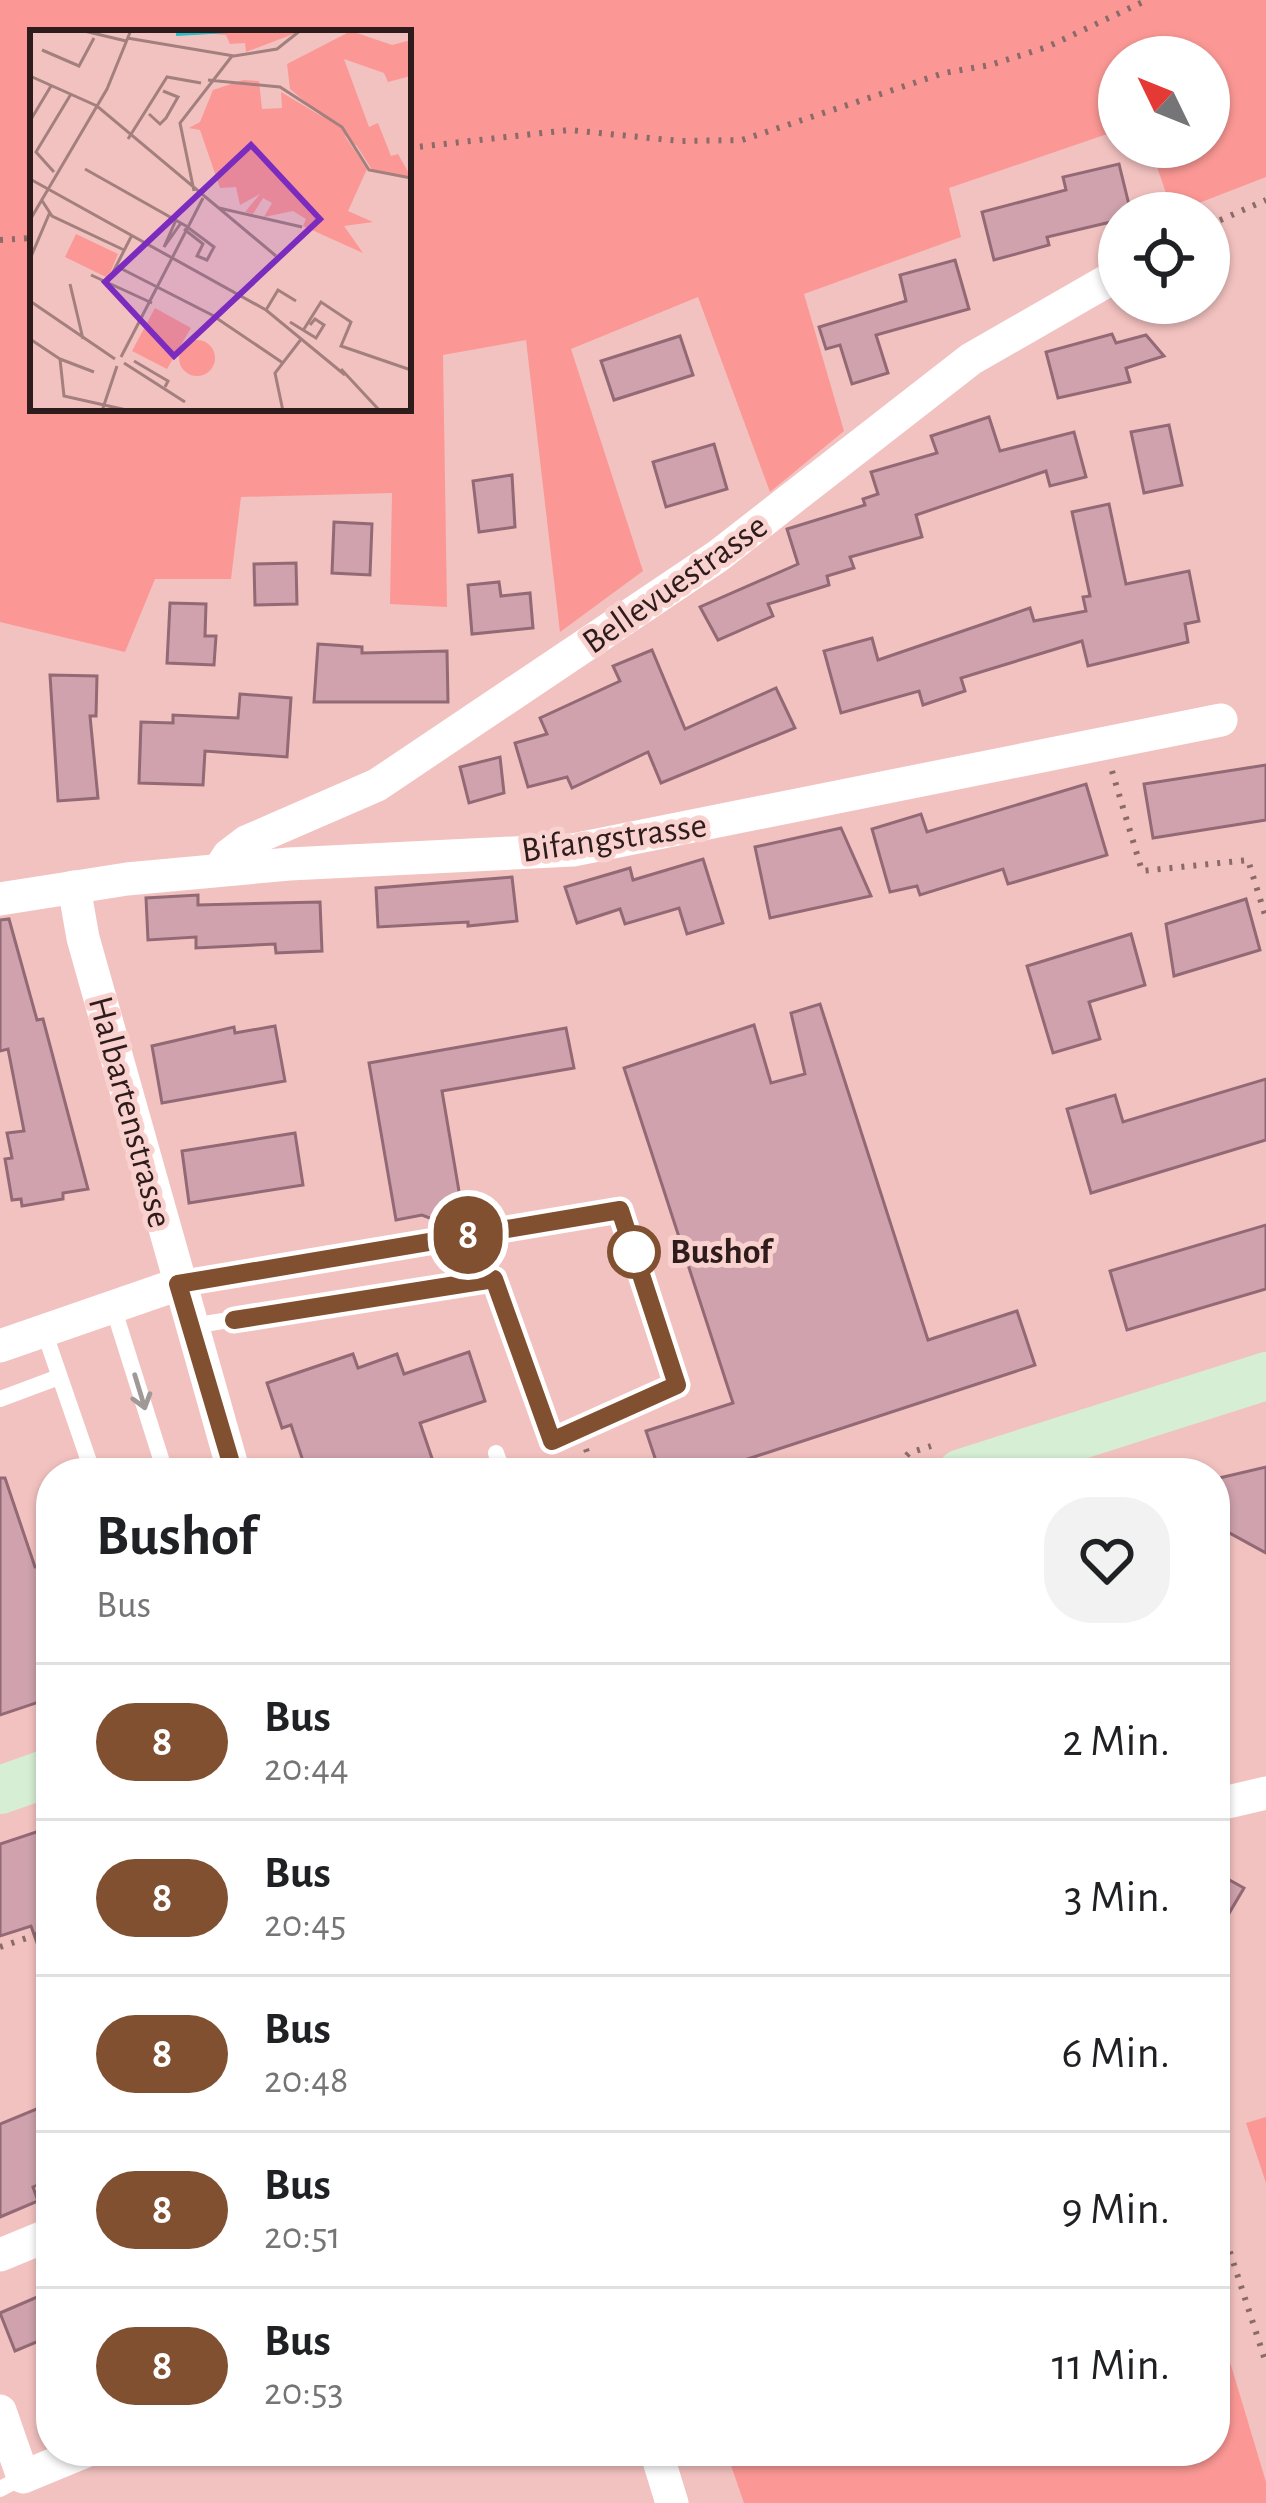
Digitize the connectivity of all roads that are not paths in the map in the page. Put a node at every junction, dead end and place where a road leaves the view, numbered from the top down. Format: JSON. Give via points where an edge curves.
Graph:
{"nodes":[{"id":1,"x":1098,"y":286,"type":"edge"},
{"id":2,"x":1221,"y":720,"type":"dead end"},
{"id":3,"x":219,"y":870,"type":"junction"},
{"id":4,"x":74,"y":887,"type":"junction"},
{"id":5,"x":0,"y":899,"type":"edge"},
{"id":6,"x":178,"y":1284,"type":"junction"},
{"id":7,"x":113,"y":1307,"type":"junction"},
{"id":8,"x":190,"y":1326,"type":"junction"},
{"id":9,"x":44,"y":1331,"type":"junction"},
{"id":10,"x":0,"y":1346,"type":"edge"},
{"id":11,"x":1266,"y":1376,"type":"edge"},
{"id":12,"x":59,"y":1377,"type":"junction"},
{"id":13,"x":0,"y":1399,"type":"edge"},
{"id":14,"x":496,"y":1453,"type":"dead end"},
{"id":15,"x":88,"y":1458,"type":"edge"},
{"id":16,"x":161,"y":1458,"type":"edge"},
{"id":17,"x":230,"y":1458,"type":"edge"},
{"id":18,"x":498,"y":1458,"type":"edge"},
{"id":19,"x":1008,"y":1458,"type":"edge"},
{"id":20,"x":36,"y":1777,"type":"edge"},
{"id":21,"x":0,"y":1790,"type":"edge"},
{"id":22,"x":1266,"y":1793,"type":"edge"},
{"id":23,"x":1230,"y":1801,"type":"edge"},
{"id":24,"x":36,"y":2240,"type":"edge"},
{"id":25,"x":0,"y":2254,"type":"edge"},
{"id":26,"x":0,"y":2411,"type":"edge"},
{"id":27,"x":51,"y":2466,"type":"edge"},
{"id":28,"x":661,"y":2466,"type":"edge"},
{"id":29,"x":12,"y":2483,"type":"edge"},
{"id":30,"x":672,"y":2503,"type":"edge"}],
"edges":[{"from":1,"to":3,"type":"street","name":"Bellevuestrasse","via":[[970,359],[734,544],[518,693],[377,785],[246,842]]},
{"from":2,"to":3,"type":"street","name":"Bifangstrasse","via":[[573,850]]},
{"from":3,"to":4,"type":"street","name":"Bifangstrasse"},
{"from":4,"to":5,"type":"street","name":"Bifangstrasse"},
{"from":4,"to":6,"type":"street","name":"Halbartenstrasse"},
{"from":6,"to":7,"type":"street"},
{"from":6,"to":8,"type":"street","name":"Halbartenstrasse"},
{"from":6,"to":8,"type":"lane","via":[[620,1210],[677,1385],[552,1441],[494,1279]]},
{"from":7,"to":9,"type":"street"},
{"from":7,"to":16,"type":"lane","one_way":true},
{"from":8,"to":17,"type":"street","name":"Halbartenstrasse"},
{"from":9,"to":10,"type":"street"},
{"from":9,"to":12,"type":"lane"},
{"from":11,"to":19,"type":"main road"},
{"from":12,"to":13,"type":"lane"},
{"from":12,"to":15,"type":"lane"},
{"from":14,"to":18,"type":"lane"},
{"from":20,"to":21,"type":"main road"},
{"from":22,"to":23,"type":"street"},
{"from":24,"to":25,"type":"street"},
{"from":26,"to":29,"type":"street"},
{"from":27,"to":29,"type":"street"},
{"from":28,"to":30,"type":"street"}]}
